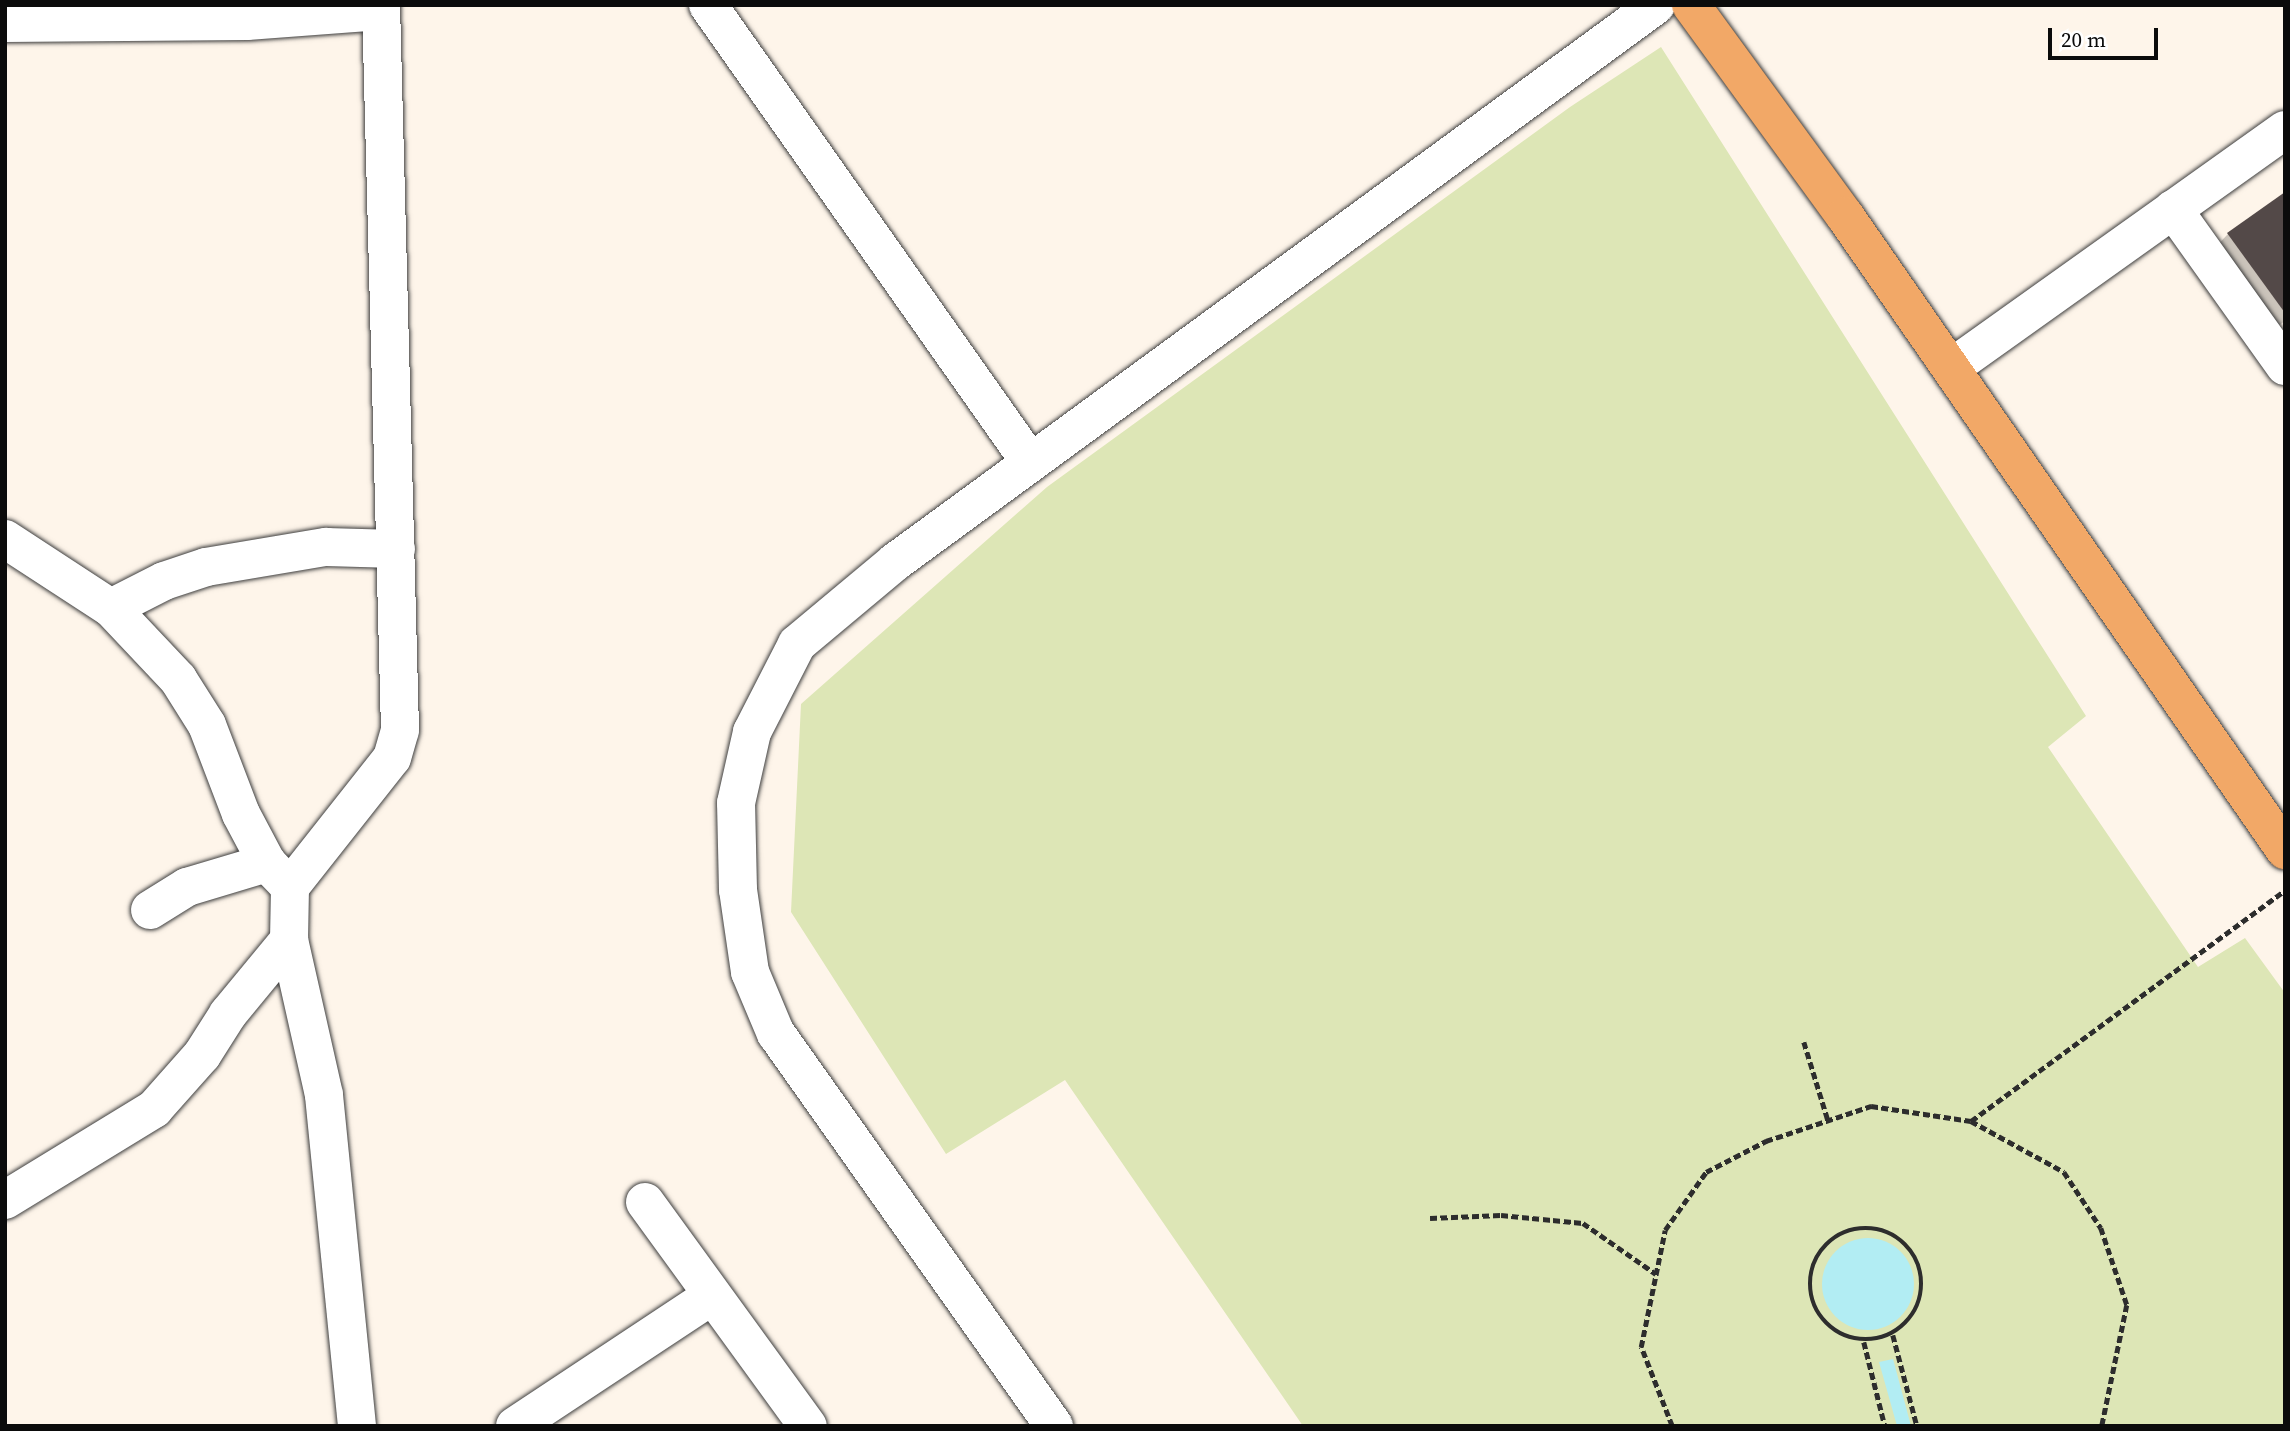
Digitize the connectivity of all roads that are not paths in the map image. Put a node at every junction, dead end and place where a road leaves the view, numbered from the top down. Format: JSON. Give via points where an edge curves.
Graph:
{"nodes":[{"id":1,"x":708,"y":5,"type":"edge"},
{"id":2,"x":1656,"y":5,"type":"edge"},
{"id":3,"x":1691,"y":5,"type":"edge"},
{"id":4,"x":381,"y":8,"type":"edge"},
{"id":5,"x":5,"y":23,"type":"edge"},
{"id":6,"x":2285,"y":130,"type":"edge"},
{"id":7,"x":2173,"y":209,"type":"junction"},
{"id":8,"x":2285,"y":366,"type":"edge"},
{"id":9,"x":1951,"y":368,"type":"junction"},
{"id":10,"x":1030,"y":462,"type":"junction"},
{"id":11,"x":5,"y":539,"type":"edge"},
{"id":12,"x":396,"y":549,"type":"junction"},
{"id":13,"x":111,"y":608,"type":"junction"},
{"id":14,"x":2285,"y":850,"type":"edge"},
{"id":15,"x":279,"y":875,"type":"junction"},
{"id":16,"x":150,"y":910,"type":"dead end"},
{"id":17,"x":289,"y":940,"type":"junction"},
{"id":18,"x":5,"y":1200,"type":"edge"},
{"id":19,"x":645,"y":1202,"type":"dead end"},
{"id":20,"x":710,"y":1297,"type":"junction"},
{"id":21,"x":357,"y":1426,"type":"edge"},
{"id":22,"x":514,"y":1426,"type":"edge"},
{"id":23,"x":807,"y":1426,"type":"edge"},
{"id":24,"x":1054,"y":1426,"type":"edge"}],
"edges":[{"from":1,"to":10,"type":"street"},
{"from":2,"to":10,"type":"street"},
{"from":3,"to":9,"type":"main road"},
{"from":4,"to":5,"type":"street","via":[[247,20]]},
{"from":4,"to":12,"type":"street"},
{"from":6,"to":7,"type":"street"},
{"from":7,"to":8,"type":"street"},
{"from":7,"to":9,"type":"street"},
{"from":9,"to":14,"type":"main road"},
{"from":10,"to":24,"type":"street","via":[[895,562],[797,644],[751,732],[736,803],[738,890],[750,972],[776,1034]]},
{"from":11,"to":13,"type":"street"},
{"from":12,"to":13,"type":"street","via":[[326,547],[205,567],[164,581]]},
{"from":12,"to":15,"type":"street","via":[[398,745]]},
{"from":13,"to":15,"type":"street","via":[[178,679],[207,725],[241,814]]},
{"from":15,"to":16,"type":"street","via":[[187,887]]},
{"from":15,"to":17,"type":"street"},
{"from":17,"to":18,"type":"street","via":[[228,1014],[202,1055],[154,1109]]},
{"from":17,"to":21,"type":"street","via":[[324,1095]]},
{"from":19,"to":20,"type":"street"},
{"from":20,"to":22,"type":"street"},
{"from":20,"to":23,"type":"street"}]}
